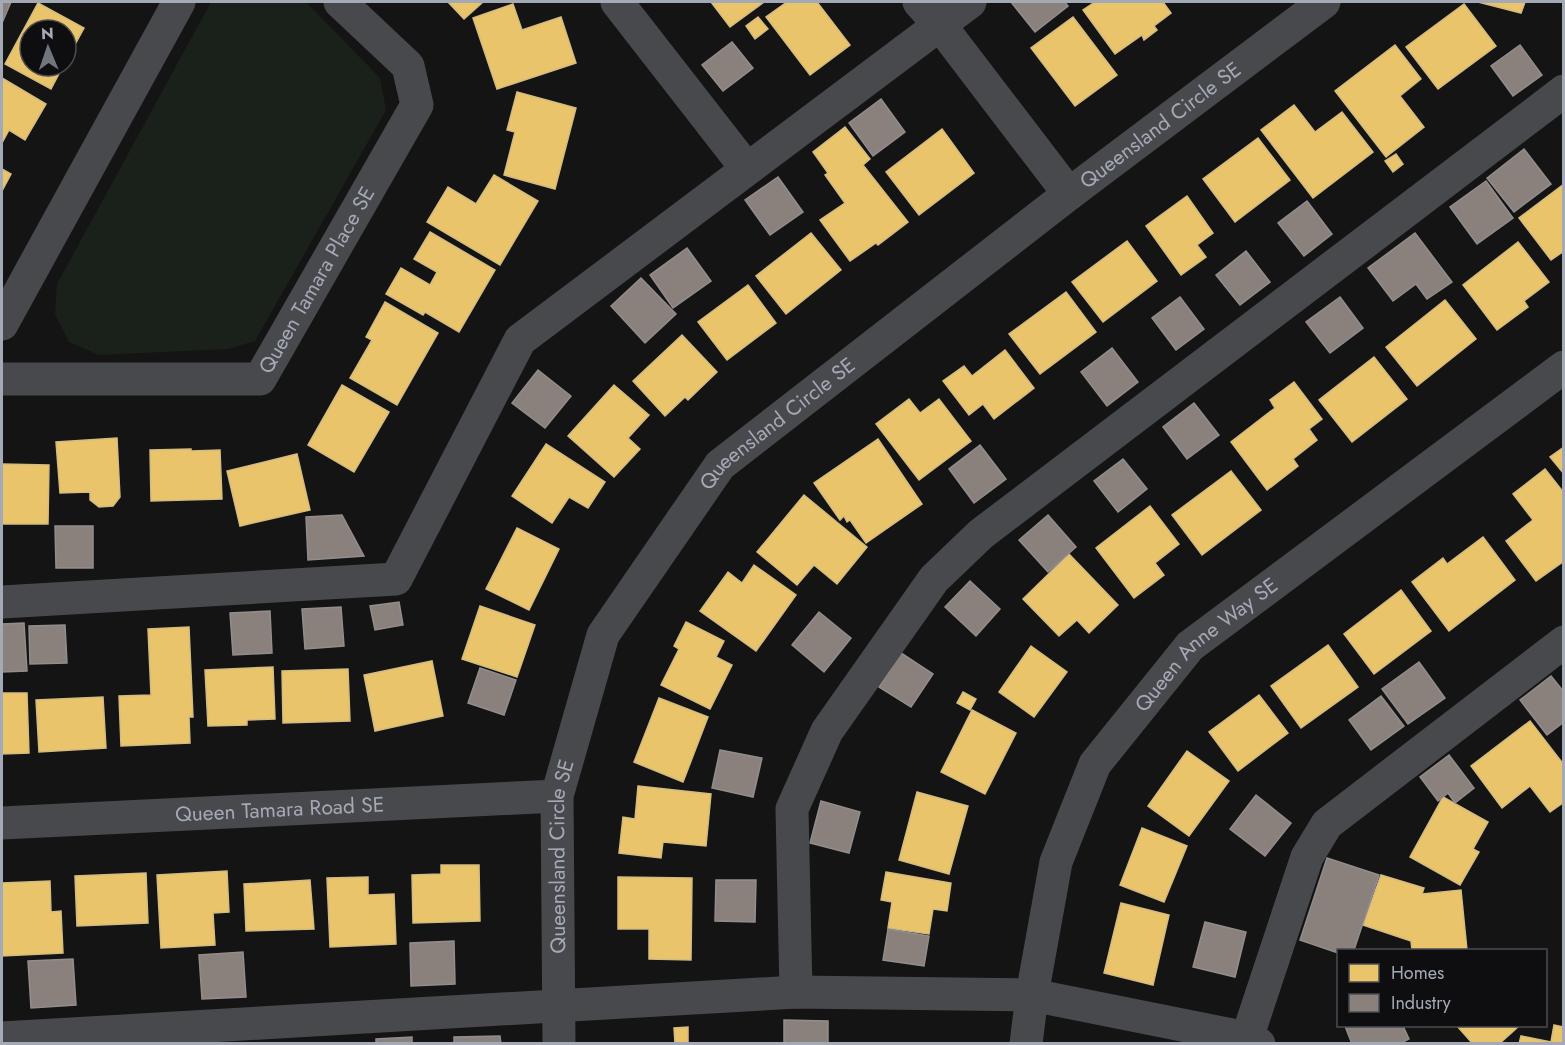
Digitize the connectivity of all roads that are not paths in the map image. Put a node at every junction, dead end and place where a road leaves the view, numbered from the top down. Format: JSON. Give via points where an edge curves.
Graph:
{"nodes":[{"id":1,"x":179,"y":2,"type":"edge"},
{"id":2,"x":340,"y":2,"type":"edge"},
{"id":3,"x":617,"y":2,"type":"edge"},
{"id":4,"x":970,"y":2,"type":"edge"},
{"id":5,"x":1324,"y":2,"type":"edge"},
{"id":6,"x":929,"y":13,"type":"edge"},
{"id":7,"x":1563,"y":91,"type":"edge"},
{"id":8,"x":747,"y":169,"type":"junction"},
{"id":9,"x":1069,"y":194,"type":"junction"},
{"id":10,"x":2,"y":324,"type":"edge"},
{"id":11,"x":1563,"y":368,"type":"edge"},
{"id":12,"x":2,"y":379,"type":"edge"},
{"id":13,"x":2,"y":602,"type":"edge"},
{"id":14,"x":1563,"y":642,"type":"edge"},
{"id":15,"x":557,"y":796,"type":"junction"},
{"id":16,"x":2,"y":822,"type":"edge"},
{"id":17,"x":796,"y":992,"type":"junction"},
{"id":18,"x":1032,"y":995,"type":"junction"},
{"id":19,"x":558,"y":1006,"type":"junction"},
{"id":20,"x":2,"y":1038,"type":"edge"},
{"id":21,"x":1253,"y":1041,"type":"edge"},
{"id":22,"x":559,"y":1044,"type":"edge"},
{"id":23,"x":1026,"y":1044,"type":"edge"}],
"edges":[{"from":1,"to":10,"type":"street"},
{"from":2,"to":12,"type":"street","name":"Queen Tamara Place SE","via":[[408,66],[417,105],[261,379]]},
{"from":3,"to":8,"type":"street"},
{"from":4,"to":6,"type":"street"},
{"from":5,"to":9,"type":"street","name":"Queensland Circle SE"},
{"from":6,"to":8,"type":"street"},
{"from":6,"to":9,"type":"street"},
{"from":7,"to":17,"type":"street","via":[[991,527],[934,579],[827,731],[792,809]]},
{"from":8,"to":13,"type":"street","via":[[520,340],[396,579]]},
{"from":9,"to":15,"type":"street","name":"Queensland Circle SE","via":[[720,465],[603,635]]},
{"from":11,"to":18,"type":"street","name":"Queen Anne Way SE","via":[[1190,646],[1095,764],[1056,862]]},
{"from":14,"to":21,"type":"street","via":[[1327,824],[1307,857]]},
{"from":15,"to":16,"type":"street","name":"Queen Tamara Road SE"},
{"from":15,"to":19,"type":"street","name":"Queensland Circle SE"},
{"from":17,"to":18,"type":"street"},
{"from":17,"to":19,"type":"street"},
{"from":18,"to":21,"type":"street"},
{"from":18,"to":23,"type":"street","name":"Queen Anne Way SE"},
{"from":19,"to":20,"type":"street"},
{"from":19,"to":22,"type":"street","name":"Queensland Circle SE"}]}
